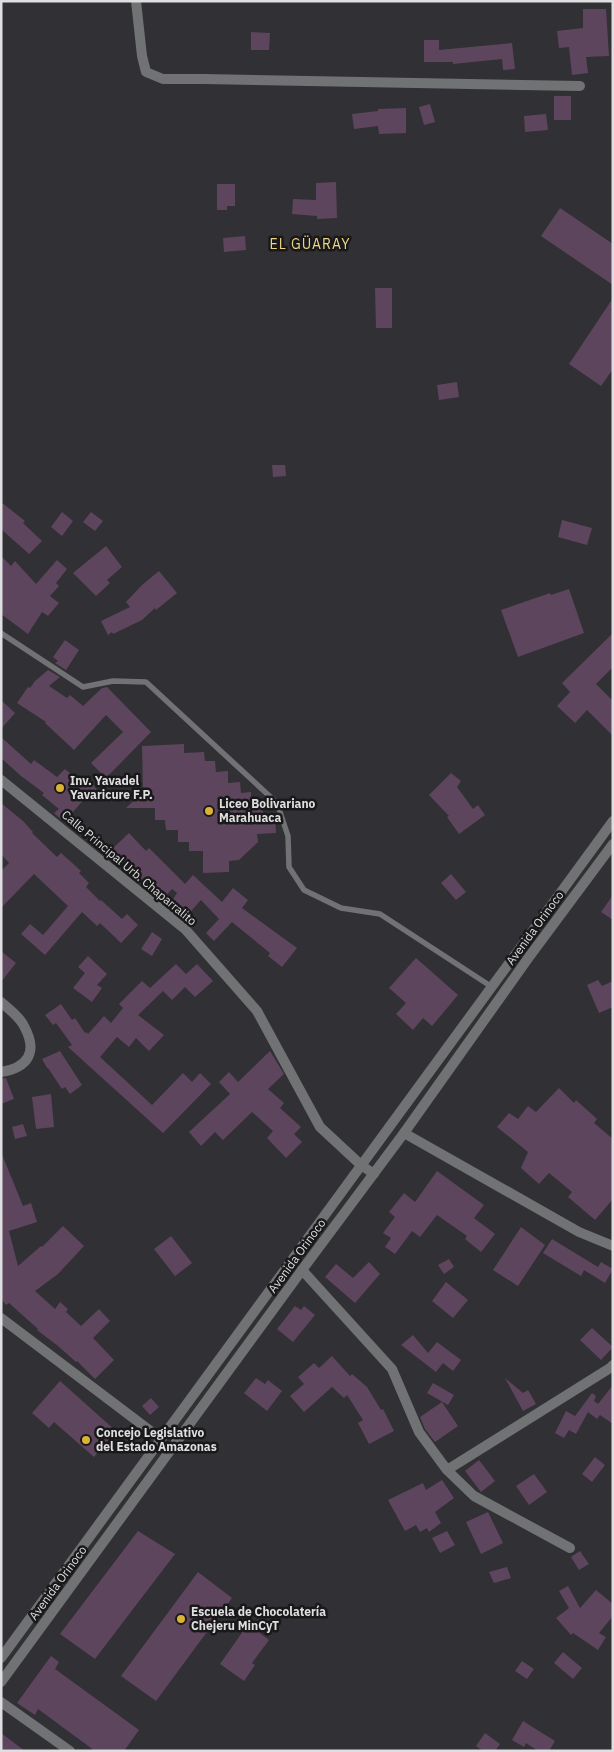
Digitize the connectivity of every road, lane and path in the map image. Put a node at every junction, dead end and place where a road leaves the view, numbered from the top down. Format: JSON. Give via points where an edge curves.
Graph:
{"nodes":[{"id":1,"x":136,"y":1,"type":"edge"},
{"id":2,"x":580,"y":86,"type":"dead end"},
{"id":3,"x":1,"y":633,"type":"edge"},
{"id":4,"x":1,"y":780,"type":"edge"},
{"id":5,"x":613,"y":821,"type":"edge"},
{"id":6,"x":613,"y":844,"type":"edge"},
{"id":7,"x":492,"y":987,"type":"junction"},
{"id":8,"x":1,"y":1002,"type":"edge"},
{"id":9,"x":1,"y":1072,"type":"edge"},
{"id":10,"x":404,"y":1133,"type":"junction"},
{"id":11,"x":361,"y":1165,"type":"junction"},
{"id":12,"x":374,"y":1174,"type":"junction"},
{"id":13,"x":613,"y":1246,"type":"edge"},
{"id":14,"x":302,"y":1270,"type":"junction"},
{"id":15,"x":1,"y":1318,"type":"edge"},
{"id":16,"x":613,"y":1365,"type":"edge"},
{"id":17,"x":161,"y":1439,"type":"junction"},
{"id":18,"x":446,"y":1470,"type":"junction"},
{"id":19,"x":570,"y":1548,"type":"dead end"},
{"id":20,"x":1,"y":1658,"type":"edge"},
{"id":21,"x":1,"y":1682,"type":"edge"},
{"id":22,"x":1,"y":1702,"type":"edge"},
{"id":23,"x":70,"y":1751,"type":"edge"}],
"edges":[{"from":1,"to":2,"type":"street","via":[[146,72],[163,79]]},
{"from":3,"to":7,"type":"lane","via":[[83,687],[113,680],[146,682],[277,803],[288,836],[289,867],[304,890],[341,908],[380,914]]},
{"from":4,"to":11,"type":"street","name":"Calle Principal Urb. Chaparralito","via":[[185,929],[257,1011],[320,1127]]},
{"from":5,"to":7,"type":"street","name":"Avenida Orinoco"},
{"from":6,"to":10,"type":"street","name":"Avenida Orinoco"},
{"from":7,"to":11,"type":"street","name":"Avenida Orinoco"},
{"from":8,"to":9,"type":"street","via":[[25,1026],[31,1045],[26,1062],[14,1070]]},
{"from":10,"to":12,"type":"street","name":"Avenida Orinoco"},
{"from":10,"to":13,"type":"street","via":[[579,1232]]},
{"from":11,"to":12,"type":"street","name":"Calle Principal Urb. Chaparralito"},
{"from":11,"to":17,"type":"street","name":"Avenida Orinoco"},
{"from":12,"to":14,"type":"street","name":"Avenida Orinoco"},
{"from":14,"to":18,"type":"street","via":[[392,1369],[419,1432]]},
{"from":14,"to":21,"type":"street","name":"Avenida Orinoco"},
{"from":15,"to":17,"type":"street"},
{"from":16,"to":18,"type":"street"},
{"from":17,"to":20,"type":"street","name":"Avenida Orinoco"},
{"from":18,"to":19,"type":"street","via":[[474,1496]]},
{"from":22,"to":23,"type":"street"}]}
